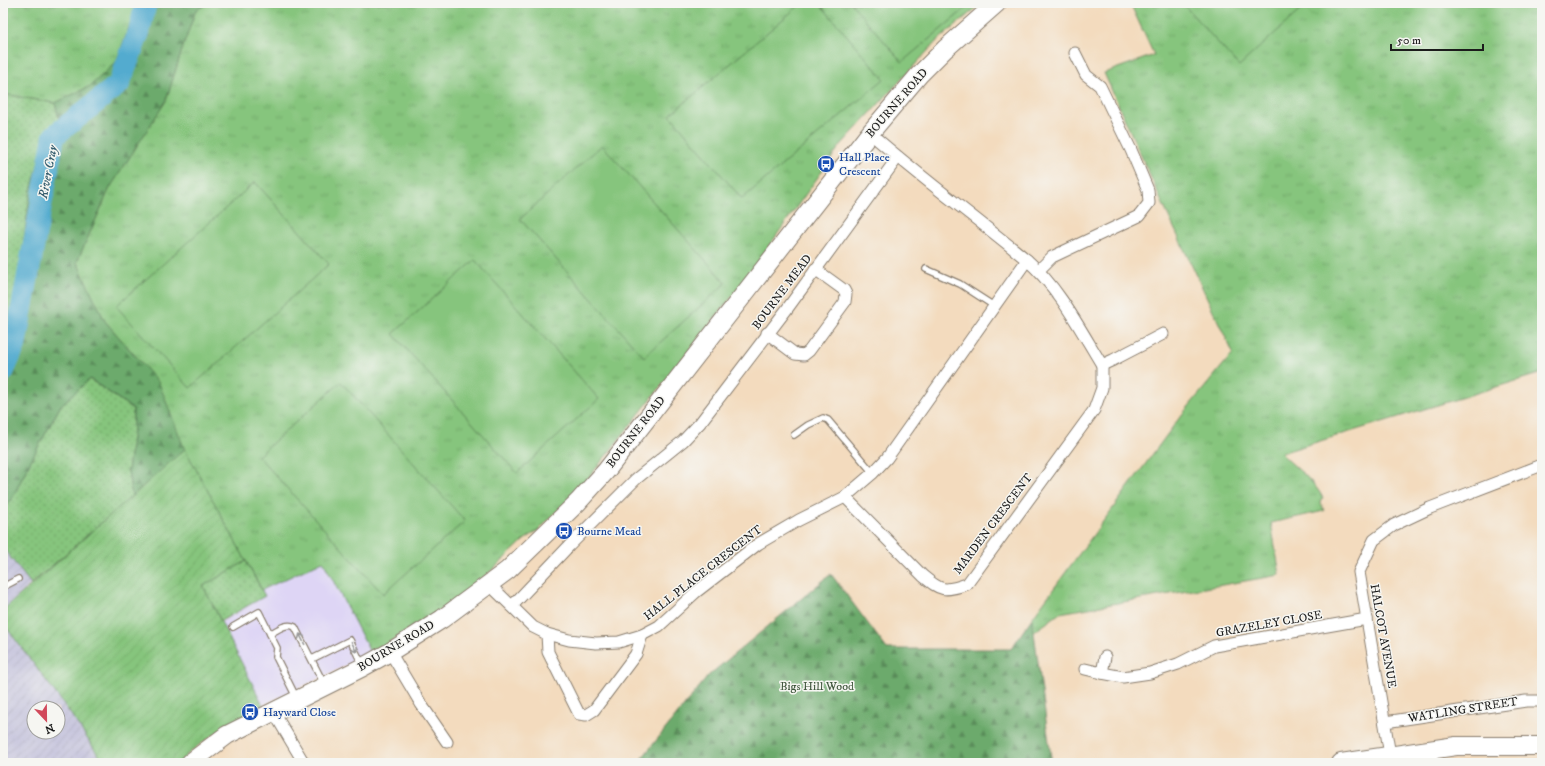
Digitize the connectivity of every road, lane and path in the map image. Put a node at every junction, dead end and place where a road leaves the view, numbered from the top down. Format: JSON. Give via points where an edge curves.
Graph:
{"nodes":[{"id":1,"x":997,"y":3,"type":"edge"},
{"id":2,"x":1075,"y":53,"type":"dead end"},
{"id":3,"x":870,"y":133,"type":"junction"},
{"id":4,"x":898,"y":157,"type":"junction"},
{"id":5,"x":1027,"y":260,"type":"junction"},
{"id":6,"x":815,"y":269,"type":"junction"},
{"id":7,"x":926,"y":269,"type":"dead end"},
{"id":8,"x":1039,"y":270,"type":"junction"},
{"id":9,"x":994,"y":306,"type":"junction"},
{"id":10,"x":767,"y":333,"type":"junction"},
{"id":11,"x":1163,"y":334,"type":"dead end"},
{"id":12,"x":1102,"y":365,"type":"junction"},
{"id":13,"x":794,"y":435,"type":"dead end"},
{"id":14,"x":1542,"y":465,"type":"edge"},
{"id":15,"x":873,"y":473,"type":"junction"},
{"id":16,"x":845,"y":497,"type":"junction"},
{"id":17,"x":18,"y":579,"type":"dead end"},
{"id":18,"x":489,"y":584,"type":"junction"},
{"id":19,"x":3,"y":587,"type":"edge"},
{"id":20,"x":512,"y":606,"type":"junction"},
{"id":21,"x":1367,"y":619,"type":"junction"},
{"id":22,"x":233,"y":626,"type":"dead end"},
{"id":23,"x":270,"y":634,"type":"junction"},
{"id":24,"x":547,"y":634,"type":"junction"},
{"id":25,"x":642,"y":635,"type":"junction"},
{"id":26,"x":390,"y":652,"type":"junction"},
{"id":27,"x":1106,"y":657,"type":"dead end"},
{"id":28,"x":312,"y":659,"type":"junction"},
{"id":29,"x":363,"y":667,"type":"junction"},
{"id":30,"x":1085,"y":668,"type":"dead end"},
{"id":31,"x":1102,"y":673,"type":"junction"},
{"id":32,"x":325,"y":686,"type":"junction"},
{"id":33,"x":298,"y":699,"type":"junction"},
{"id":34,"x":1542,"y":700,"type":"edge"},
{"id":35,"x":273,"y":711,"type":"junction"},
{"id":36,"x":1385,"y":722,"type":"junction"},
{"id":37,"x":447,"y":742,"type":"dead end"},
{"id":38,"x":1542,"y":746,"type":"edge"},
{"id":39,"x":1390,"y":755,"type":"junction"},
{"id":40,"x":190,"y":763,"type":"edge"},
{"id":41,"x":304,"y":763,"type":"edge"},
{"id":42,"x":1341,"y":763,"type":"edge"}],
"edges":[{"from":1,"to":3,"type":"main road","name":"BOURNE ROAD","via":[[950,44]]},
{"from":2,"to":8,"type":"street","via":[[1086,74],[1100,86],[1148,190],[1149,203],[1139,216],[1052,257]]},
{"from":3,"to":4,"type":"street"},
{"from":3,"to":18,"type":"main road","name":"BOURNE ROAD","via":[[606,471],[536,544]]},
{"from":4,"to":5,"type":"street"},
{"from":4,"to":6,"type":"street","name":"BOURNE MEAD"},
{"from":5,"to":8,"type":"street"},
{"from":5,"to":9,"type":"street","name":"HALL PLACE CRESCENT"},
{"from":6,"to":10,"type":"street","name":"BOURNE MEAD"},
{"from":6,"to":10,"type":"street","via":[[844,290],[846,299],[814,345],[804,355],[798,356]]},
{"from":7,"to":9,"type":"lane","via":[[960,284]]},
{"from":8,"to":12,"type":"street"},
{"from":9,"to":15,"type":"street","name":"HALL PLACE CRESCENT","via":[[887,458]]},
{"from":10,"to":20,"type":"street","name":"BOURNE MEAD","via":[[687,437],[636,479]]},
{"from":11,"to":12,"type":"street"},
{"from":12,"to":16,"type":"street","name":"MARDEN CRESCENT","via":[[1102,388],[1094,410],[967,584],[951,590],[935,587]]},
{"from":13,"to":15,"type":"lane","via":[[820,419],[828,420]]},
{"from":14,"to":21,"type":"street","name":"HALCOT AVENUE","via":[[1430,508],[1394,525],[1374,540],[1359,572]]},
{"from":15,"to":16,"type":"street","name":"HALL PLACE CRESCENT"},
{"from":16,"to":25,"type":"street","name":"HALL PLACE CRESCENT","via":[[758,544],[696,592],[659,626]]},
{"from":17,"to":19,"type":"lane"},
{"from":18,"to":20,"type":"street","name":"HALL PLACE CRESCENT"},
{"from":18,"to":26,"type":"main road","name":"BOURNE ROAD","via":[[442,619]]},
{"from":20,"to":24,"type":"street","name":"HALL PLACE CRESCENT","via":[[533,627]]},
{"from":21,"to":31,"type":"street","name":"GRAZELEY CLOSE","via":[[1214,646],[1178,664],[1150,673],[1123,677]]},
{"from":21,"to":36,"type":"street","name":"HALCOT AVENUE"},
{"from":22,"to":23,"type":"lane","via":[[259,612]]},
{"from":28,"to":23,"type":"lane","one_way":true,"via":[[292,625]]},
{"from":23,"to":33,"type":"lane","via":[[276,648],[276,657]]},
{"from":24,"to":25,"type":"street","name":"HALL PLACE CRESCENT","via":[[596,644],[619,642]]},
{"from":24,"to":25,"type":"street","name":"HALL PLACE CRESCENT","via":[[548,652],[579,714],[586,715],[594,710],[636,654]]},
{"from":26,"to":29,"type":"main road","name":"BOURNE ROAD"},
{"from":26,"to":37,"type":"street"},
{"from":27,"to":31,"type":"street"},
{"from":28,"to":29,"type":"lane","one_way":true,"via":[[350,640]]},
{"from":28,"to":32,"type":"lane"},
{"from":29,"to":32,"type":"main road","name":"BOURNE ROAD"},
{"from":30,"to":31,"type":"street","name":"GRAZELEY CLOSE"},
{"from":32,"to":33,"type":"main road","name":"BOURNE ROAD"},
{"from":33,"to":35,"type":"main road","name":"BOURNE ROAD"},
{"from":34,"to":36,"type":"street","name":"WATLING STREET"},
{"from":35,"to":40,"type":"main road","name":"BOURNE ROAD","via":[[227,735]]},
{"from":35,"to":41,"type":"street"},
{"from":36,"to":39,"type":"street","name":"HALCOT AVENUE"},
{"from":38,"to":39,"type":"main road","via":[[1456,746]]},
{"from":39,"to":42,"type":"main road"}]}
